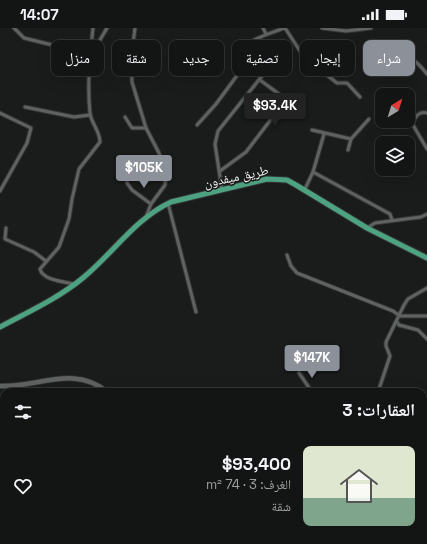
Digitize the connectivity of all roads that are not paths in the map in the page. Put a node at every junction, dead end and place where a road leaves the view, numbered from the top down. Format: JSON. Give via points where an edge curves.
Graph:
{"nodes":[{"id":1,"x":14,"y":28,"type":"edge"},
{"id":2,"x":93,"y":28,"type":"edge"},
{"id":3,"x":107,"y":28,"type":"edge"},
{"id":4,"x":135,"y":28,"type":"edge"},
{"id":5,"x":263,"y":28,"type":"edge"},
{"id":6,"x":284,"y":28,"type":"edge"},
{"id":7,"x":322,"y":28,"type":"edge"},
{"id":8,"x":371,"y":28,"type":"edge"},
{"id":9,"x":266,"y":34,"type":"junction"},
{"id":10,"x":92,"y":40,"type":"edge"},
{"id":11,"x":100,"y":40,"type":"edge"},
{"id":12,"x":255,"y":40,"type":"edge"},
{"id":13,"x":51,"y":44,"type":"edge"},
{"id":14,"x":415,"y":60,"type":"edge"},
{"id":15,"x":427,"y":74,"type":"edge"},
{"id":16,"x":90,"y":76,"type":"edge"},
{"id":17,"x":237,"y":76,"type":"edge"},
{"id":18,"x":262,"y":76,"type":"edge"},
{"id":19,"x":260,"y":80,"type":"junction"},
{"id":20,"x":360,"y":97,"type":"dead end"},
{"id":21,"x":25,"y":107,"type":"dead end"},
{"id":22,"x":0,"y":113,"type":"edge"},
{"id":23,"x":427,"y":113,"type":"edge"},
{"id":24,"x":90,"y":115,"type":"junction"},
{"id":25,"x":125,"y":117,"type":"dead end"},
{"id":26,"x":369,"y":120,"type":"dead end"},
{"id":27,"x":197,"y":125,"type":"dead end"},
{"id":28,"x":146,"y":128,"type":"junction"},
{"id":29,"x":312,"y":130,"type":"dead end"},
{"id":30,"x":324,"y":134,"type":"junction"},
{"id":31,"x":351,"y":139,"type":"junction"},
{"id":32,"x":427,"y":149,"type":"edge"},
{"id":33,"x":348,"y":150,"type":"dead end"},
{"id":34,"x":220,"y":171,"type":"junction"},
{"id":35,"x":313,"y":172,"type":"junction"},
{"id":36,"x":127,"y":183,"type":"dead end"},
{"id":37,"x":305,"y":189,"type":"junction"},
{"id":38,"x":0,"y":191,"type":"edge"},
{"id":39,"x":222,"y":191,"type":"junction"},
{"id":40,"x":168,"y":203,"type":"junction"},
{"id":41,"x":151,"y":204,"type":"junction"},
{"id":42,"x":427,"y":214,"type":"edge"},
{"id":43,"x":146,"y":217,"type":"junction"},
{"id":44,"x":392,"y":220,"type":"junction"},
{"id":45,"x":6,"y":228,"type":"dead end"},
{"id":46,"x":367,"y":228,"type":"junction"},
{"id":47,"x":287,"y":255,"type":"dead end"},
{"id":48,"x":427,"y":258,"type":"edge"},
{"id":49,"x":46,"y":261,"type":"junction"},
{"id":50,"x":74,"y":284,"type":"junction"},
{"id":51,"x":427,"y":288,"type":"edge"},
{"id":52,"x":196,"y":312,"type":"dead end"},
{"id":53,"x":400,"y":316,"type":"junction"},
{"id":54,"x":427,"y":316,"type":"edge"},
{"id":55,"x":397,"y":322,"type":"junction"},
{"id":56,"x":0,"y":327,"type":"edge"},
{"id":57,"x":427,"y":339,"type":"edge"},
{"id":58,"x":299,"y":373,"type":"dead end"},
{"id":59,"x":0,"y":386,"type":"edge"},
{"id":60,"x":100,"y":388,"type":"edge"},
{"id":61,"x":309,"y":388,"type":"edge"},
{"id":62,"x":379,"y":388,"type":"edge"}],
"edges":[{"from":1,"to":13,"type":"street","via":[[24,38]]},
{"from":2,"to":10,"type":"street"},
{"from":3,"to":11,"type":"street"},
{"from":4,"to":28,"type":"street","via":[[131,60],[132,82]]},
{"from":5,"to":9,"type":"street"},
{"from":6,"to":9,"type":"street"},
{"from":6,"to":20,"type":"street","via":[[297,48],[313,64],[337,83],[347,83]]},
{"from":7,"to":8,"type":"street","via":[[346,31]]},
{"from":9,"to":12,"type":"street"},
{"from":14,"to":15,"type":"street"},
{"from":16,"to":24,"type":"street"},
{"from":17,"to":27,"type":"street"},
{"from":18,"to":19,"type":"street"},
{"from":19,"to":34,"type":"street","via":[[218,131],[215,144]]},
{"from":19,"to":34,"type":"street","via":[[284,97],[282,105],[246,152]]},
{"from":21,"to":24,"type":"street","via":[[74,117]]},
{"from":22,"to":38,"type":"street","via":[[31,128],[27,143]]},
{"from":23,"to":32,"type":"street","via":[[419,113],[413,125]]},
{"from":24,"to":49,"type":"street","via":[[99,133],[100,142],[79,169],[69,219],[59,247]]},
{"from":25,"to":28,"type":"street","via":[[132,128]]},
{"from":26,"to":31,"type":"street"},
{"from":28,"to":41,"type":"street","via":[[166,172],[165,185]]},
{"from":29,"to":30,"type":"street"},
{"from":30,"to":31,"type":"street"},
{"from":30,"to":35,"type":"street"},
{"from":31,"to":33,"type":"street"},
{"from":34,"to":39,"type":"street"},
{"from":35,"to":37,"type":"street"},
{"from":35,"to":44,"type":"street","via":[[390,214]]},
{"from":36,"to":41,"type":"street"},
{"from":37,"to":39,"type":"main road","name":"طريق ميفدون","via":[[287,180],[273,178]]},
{"from":37,"to":46,"type":"main road","name":"طريق ميفدون"},
{"from":39,"to":40,"type":"main road","name":"طريق ميفدون"},
{"from":40,"to":43,"type":"main road","name":"طريق ميفدون"},
{"from":40,"to":52,"type":"street"},
{"from":41,"to":43,"type":"street"},
{"from":42,"to":44,"type":"street"},
{"from":43,"to":50,"type":"main road","name":"طريق ميفدون"},
{"from":44,"to":46,"type":"street","via":[[375,222]]},
{"from":45,"to":49,"type":"street","via":[[5,239],[34,252]]},
{"from":46,"to":48,"type":"main road","name":"طريق ميفدون"},
{"from":47,"to":53,"type":"street","via":[[290,266],[297,273]]},
{"from":49,"to":50,"type":"street","via":[[40,269],[42,273],[54,280]]},
{"from":50,"to":56,"type":"main road","name":"طريق ميفدون"},
{"from":51,"to":53,"type":"street","via":[[408,299]]},
{"from":53,"to":54,"type":"street"},
{"from":53,"to":55,"type":"street"},
{"from":55,"to":57,"type":"street","via":[[399,325],[418,330]]},
{"from":55,"to":62,"type":"street","via":[[386,342],[390,356]]},
{"from":58,"to":61,"type":"street"},
{"from":59,"to":60,"type":"street","via":[[48,379],[74,379],[90,382]]}]}
